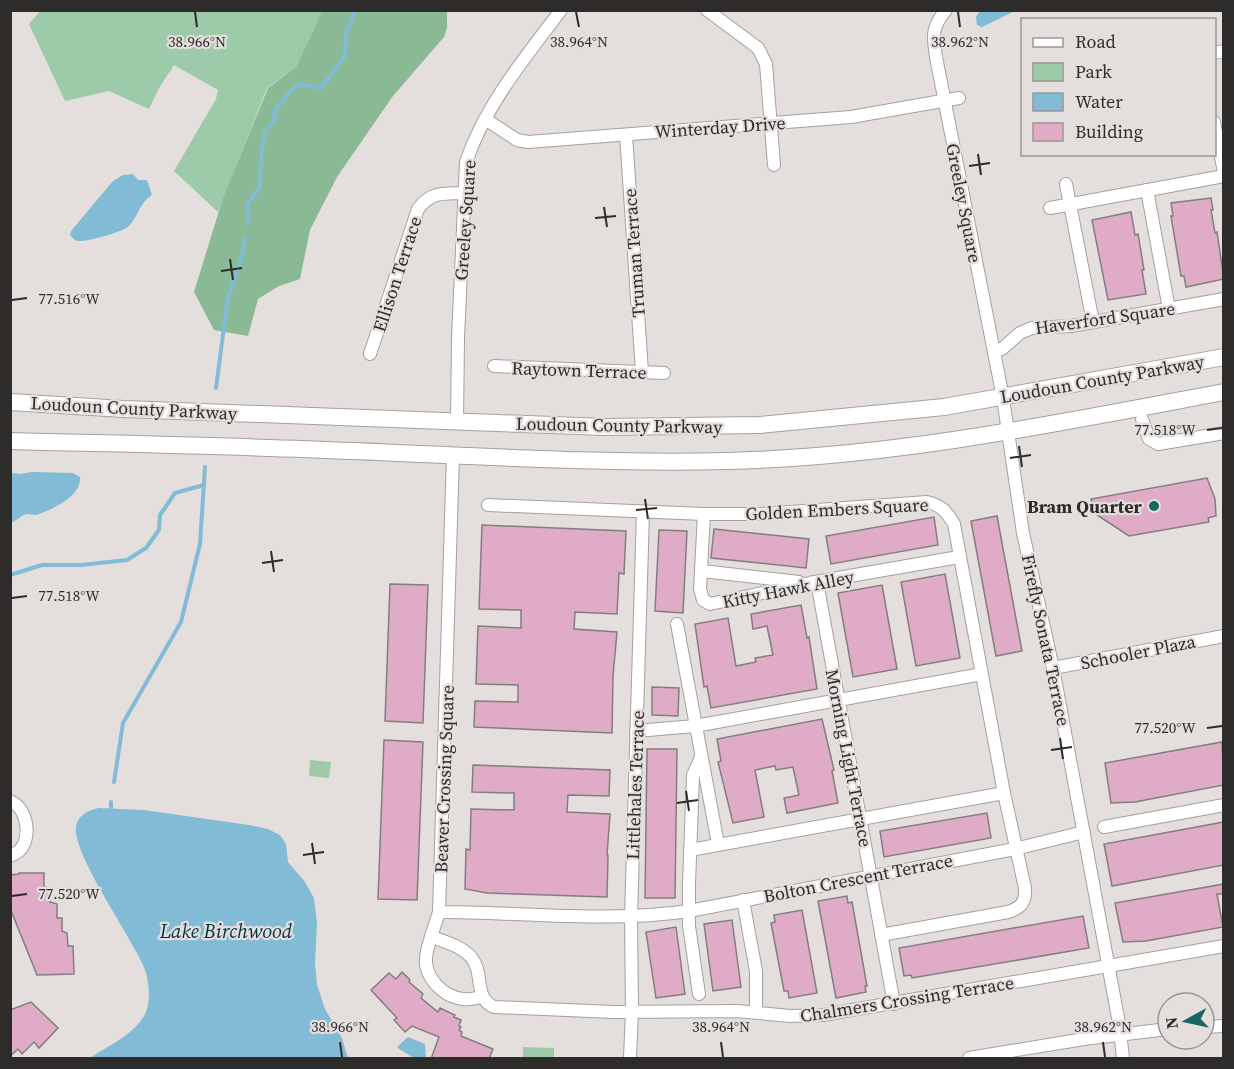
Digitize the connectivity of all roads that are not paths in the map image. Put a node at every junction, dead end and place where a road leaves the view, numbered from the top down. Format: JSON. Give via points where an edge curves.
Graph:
{"nodes":[{"id":1,"x":561,"y":10,"type":"edge"},
{"id":2,"x":707,"y":10,"type":"edge"},
{"id":3,"x":946,"y":10,"type":"edge"},
{"id":4,"x":959,"y":98,"type":"dead end"},
{"id":5,"x":944,"y":100,"type":"junction"},
{"id":6,"x":485,"y":119,"type":"junction"},
{"id":7,"x":771,"y":124,"type":"junction"},
{"id":8,"x":1216,"y":128,"type":"edge"},
{"id":9,"x":626,"y":135,"type":"junction"},
{"id":10,"x":774,"y":165,"type":"dead end"},
{"id":11,"x":1224,"y":174,"type":"edge"},
{"id":12,"x":1066,"y":184,"type":"dead end"},
{"id":13,"x":1147,"y":190,"type":"junction"},
{"id":14,"x":464,"y":193,"type":"junction"},
{"id":15,"x":1070,"y":204,"type":"junction"},
{"id":16,"x":1050,"y":208,"type":"dead end"},
{"id":17,"x":1224,"y":299,"type":"edge"},
{"id":18,"x":1169,"y":309,"type":"junction"},
{"id":19,"x":1093,"y":322,"type":"junction"},
{"id":20,"x":994,"y":352,"type":"junction"},
{"id":21,"x":370,"y":354,"type":"dead end"},
{"id":22,"x":1224,"y":357,"type":"edge"},
{"id":23,"x":494,"y":366,"type":"dead end"},
{"id":24,"x":642,"y":372,"type":"junction"},
{"id":25,"x":664,"y":373,"type":"dead end"},
{"id":26,"x":1224,"y":393,"type":"edge"},
{"id":27,"x":1003,"y":398,"type":"junction"},
{"id":28,"x":10,"y":402,"type":"edge"},
{"id":29,"x":1142,"y":419,"type":"dead end"},
{"id":30,"x":457,"y":421,"type":"junction"},
{"id":31,"x":1008,"y":433,"type":"junction"},
{"id":32,"x":1224,"y":433,"type":"edge"},
{"id":33,"x":10,"y":441,"type":"edge"},
{"id":34,"x":453,"y":455,"type":"junction"},
{"id":35,"x":488,"y":505,"type":"dead end"},
{"id":36,"x":643,"y":512,"type":"junction"},
{"id":37,"x":704,"y":514,"type":"junction"},
{"id":38,"x":959,"y":557,"type":"junction"},
{"id":39,"x":702,"y":571,"type":"junction"},
{"id":40,"x":813,"y":582,"type":"junction"},
{"id":41,"x":677,"y":624,"type":"dead end"},
{"id":42,"x":1224,"y":636,"type":"edge"},
{"id":43,"x":1053,"y":668,"type":"junction"},
{"id":44,"x":982,"y":674,"type":"junction"},
{"id":45,"x":837,"y":699,"type":"junction"},
{"id":46,"x":695,"y":726,"type":"junction"},
{"id":47,"x":636,"y":731,"type":"junction"},
{"id":48,"x":701,"y":757,"type":"junction"},
{"id":49,"x":1004,"y":793,"type":"junction"},
{"id":50,"x":10,"y":801,"type":"edge"},
{"id":51,"x":1224,"y":805,"type":"edge"},
{"id":52,"x":861,"y":818,"type":"junction"},
{"id":53,"x":1104,"y":827,"type":"dead end"},
{"id":54,"x":1084,"y":832,"type":"junction"},
{"id":55,"x":718,"y":844,"type":"junction"},
{"id":56,"x":1015,"y":849,"type":"junction"},
{"id":57,"x":690,"y":850,"type":"junction"},
{"id":58,"x":10,"y":856,"type":"edge"},
{"id":59,"x":871,"y":876,"type":"junction"},
{"id":60,"x":743,"y":900,"type":"junction"},
{"id":61,"x":689,"y":911,"type":"junction"},
{"id":62,"x":439,"y":912,"type":"junction"},
{"id":63,"x":631,"y":917,"type":"junction"},
{"id":64,"x":881,"y":935,"type":"junction"},
{"id":65,"x":432,"y":937,"type":"junction"},
{"id":66,"x":1224,"y":946,"type":"edge"},
{"id":67,"x":1109,"y":966,"type":"junction"},
{"id":68,"x":699,"y":994,"type":"dead end"},
{"id":69,"x":482,"y":997,"type":"junction"},
{"id":70,"x":894,"y":1004,"type":"junction"},
{"id":71,"x":632,"y":1011,"type":"junction"},
{"id":72,"x":756,"y":1012,"type":"junction"},
{"id":73,"x":1156,"y":1030,"type":"edge"},
{"id":74,"x":1121,"y":1034,"type":"junction"},
{"id":75,"x":630,"y":1059,"type":"edge"},
{"id":76,"x":969,"y":1059,"type":"edge"},
{"id":77,"x":1123,"y":1059,"type":"edge"}],
"edges":[{"from":1,"to":6,"type":"street","name":"Greeley Square"},
{"from":2,"to":7,"type":"street","via":[[764,56]]},
{"from":3,"to":5,"type":"street","name":"Greeley Square","via":[[934,27],[933,37]]},
{"from":4,"to":5,"type":"street","name":"Winterday Drive"},
{"from":5,"to":7,"type":"street","name":"Winterday Drive","via":[[851,117]]},
{"from":5,"to":20,"type":"street","name":"Greeley Square"},
{"from":6,"to":9,"type":"street","name":"Winterday Drive","via":[[528,142]]},
{"from":6,"to":14,"type":"street","name":"Greeley Square","via":[[466,162]]},
{"from":7,"to":9,"type":"street","name":"Winterday Drive"},
{"from":7,"to":10,"type":"street"},
{"from":8,"to":11,"type":"street"},
{"from":9,"to":24,"type":"street","name":"Truman Terrace"},
{"from":11,"to":13,"type":"street"},
{"from":12,"to":15,"type":"street"},
{"from":13,"to":15,"type":"street"},
{"from":13,"to":18,"type":"street"},
{"from":14,"to":21,"type":"street","name":"Ellison Terrace","via":[[434,195],[418,209]]},
{"from":14,"to":30,"type":"street","name":"Greeley Square"},
{"from":15,"to":16,"type":"street"},
{"from":15,"to":19,"type":"street"},
{"from":17,"to":18,"type":"street","name":"Haverford Square"},
{"from":18,"to":19,"type":"street","name":"Haverford Square"},
{"from":19,"to":20,"type":"street","name":"Haverford Square","via":[[1038,326],[1025,330]]},
{"from":20,"to":27,"type":"street","name":"Greeley Square"},
{"from":22,"to":27,"type":"main road","name":"Loudoun County Parkway"},
{"from":23,"to":24,"type":"street","name":"Raytown Terrace"},
{"from":24,"to":25,"type":"street","name":"Raytown Terrace"},
{"from":26,"to":31,"type":"main road","name":"Loudoun County Parkway"},
{"from":27,"to":30,"type":"main road","name":"Loudoun County Parkway","via":[[905,412],[760,425],[605,427]]},
{"from":27,"to":31,"type":"street","name":"Firefly Sonata Terrace"},
{"from":28,"to":30,"type":"main road","name":"Loudoun County Parkway"},
{"from":29,"to":32,"type":"street","via":[[1149,439],[1158,444]]},
{"from":31,"to":34,"type":"main road","name":"Loudoun County Parkway","via":[[728,461]]},
{"from":31,"to":43,"type":"street","name":"Firefly Sonata Terrace","via":[[1023,533]]},
{"from":33,"to":34,"type":"main road","name":"Loudoun County Parkway"},
{"from":34,"to":62,"type":"street","name":"Beaver Crossing Square"},
{"from":35,"to":36,"type":"street","name":"Golden Embers Square"},
{"from":36,"to":37,"type":"street","name":"Golden Embers Square"},
{"from":36,"to":47,"type":"street","name":"Littlehales Terrace"},
{"from":37,"to":38,"type":"street","name":"Golden Embers Square","via":[[762,514],[927,502],[940,506],[950,517]]},
{"from":37,"to":39,"type":"street","name":"Kitty Hawk Alley"},
{"from":38,"to":40,"type":"street","name":"Kitty Hawk Alley"},
{"from":38,"to":44,"type":"street","name":"Golden Embers Square"},
{"from":39,"to":40,"type":"street"},
{"from":39,"to":40,"type":"street","name":"Kitty Hawk Alley","via":[[700,595],[710,604]]},
{"from":40,"to":45,"type":"street","name":"Morning Light Terrace"},
{"from":41,"to":46,"type":"street"},
{"from":42,"to":43,"type":"street","name":"Schooler Plaza"},
{"from":43,"to":54,"type":"street","name":"Firefly Sonata Terrace"},
{"from":44,"to":45,"type":"street"},
{"from":44,"to":49,"type":"street","name":"Golden Embers Square"},
{"from":45,"to":46,"type":"street"},
{"from":45,"to":52,"type":"street","name":"Morning Light Terrace"},
{"from":46,"to":47,"type":"street"},
{"from":46,"to":48,"type":"street"},
{"from":47,"to":63,"type":"street","name":"Littlehales Terrace"},
{"from":48,"to":55,"type":"street"},
{"from":48,"to":57,"type":"street","via":[[693,776]]},
{"from":49,"to":52,"type":"street"},
{"from":49,"to":56,"type":"street","name":"Golden Embers Square"},
{"from":50,"to":58,"type":"street","via":[[16,803],[25,817],[26,835],[20,850]]},
{"from":51,"to":53,"type":"street"},
{"from":52,"to":55,"type":"street"},
{"from":52,"to":59,"type":"street","name":"Morning Light Terrace"},
{"from":54,"to":56,"type":"street","name":"Bolton Crescent Terrace"},
{"from":54,"to":67,"type":"street","name":"Firefly Sonata Terrace"},
{"from":55,"to":57,"type":"street"},
{"from":56,"to":59,"type":"street","name":"Bolton Crescent Terrace"},
{"from":56,"to":64,"type":"street","name":"Golden Embers Square","via":[[1026,897],[1017,909]]},
{"from":57,"to":61,"type":"street"},
{"from":59,"to":60,"type":"street","name":"Bolton Crescent Terrace"},
{"from":59,"to":64,"type":"street","name":"Morning Light Terrace"},
{"from":60,"to":61,"type":"street","name":"Bolton Crescent Terrace"},
{"from":60,"to":72,"type":"street","via":[[756,971]]},
{"from":61,"to":63,"type":"street","name":"Bolton Crescent Terrace"},
{"from":61,"to":68,"type":"street"},
{"from":62,"to":63,"type":"street"},
{"from":62,"to":65,"type":"street","name":"Beaver Crossing Square"},
{"from":63,"to":71,"type":"street","name":"Littlehales Terrace"},
{"from":64,"to":70,"type":"street","name":"Morning Light Terrace"},
{"from":65,"to":69,"type":"street","via":[[470,957],[479,973]]},
{"from":65,"to":69,"type":"street","name":"Beaver Crossing Square","via":[[426,961],[434,982],[458,998]]},
{"from":66,"to":67,"type":"street","name":"Chalmers Crossing Terrace"},
{"from":67,"to":70,"type":"street","name":"Chalmers Crossing Terrace"},
{"from":67,"to":74,"type":"street","name":"Firefly Sonata Terrace"},
{"from":69,"to":71,"type":"street","name":"Chalmers Crossing Terrace","via":[[487,1004],[501,1008]]},
{"from":70,"to":72,"type":"street","name":"Chalmers Crossing Terrace","via":[[824,1015]]},
{"from":71,"to":72,"type":"street","name":"Chalmers Crossing Terrace"},
{"from":71,"to":75,"type":"street","name":"Littlehales Terrace"},
{"from":73,"to":74,"type":"street"},
{"from":74,"to":76,"type":"street"},
{"from":74,"to":77,"type":"street","name":"Firefly Sonata Terrace"}]}
